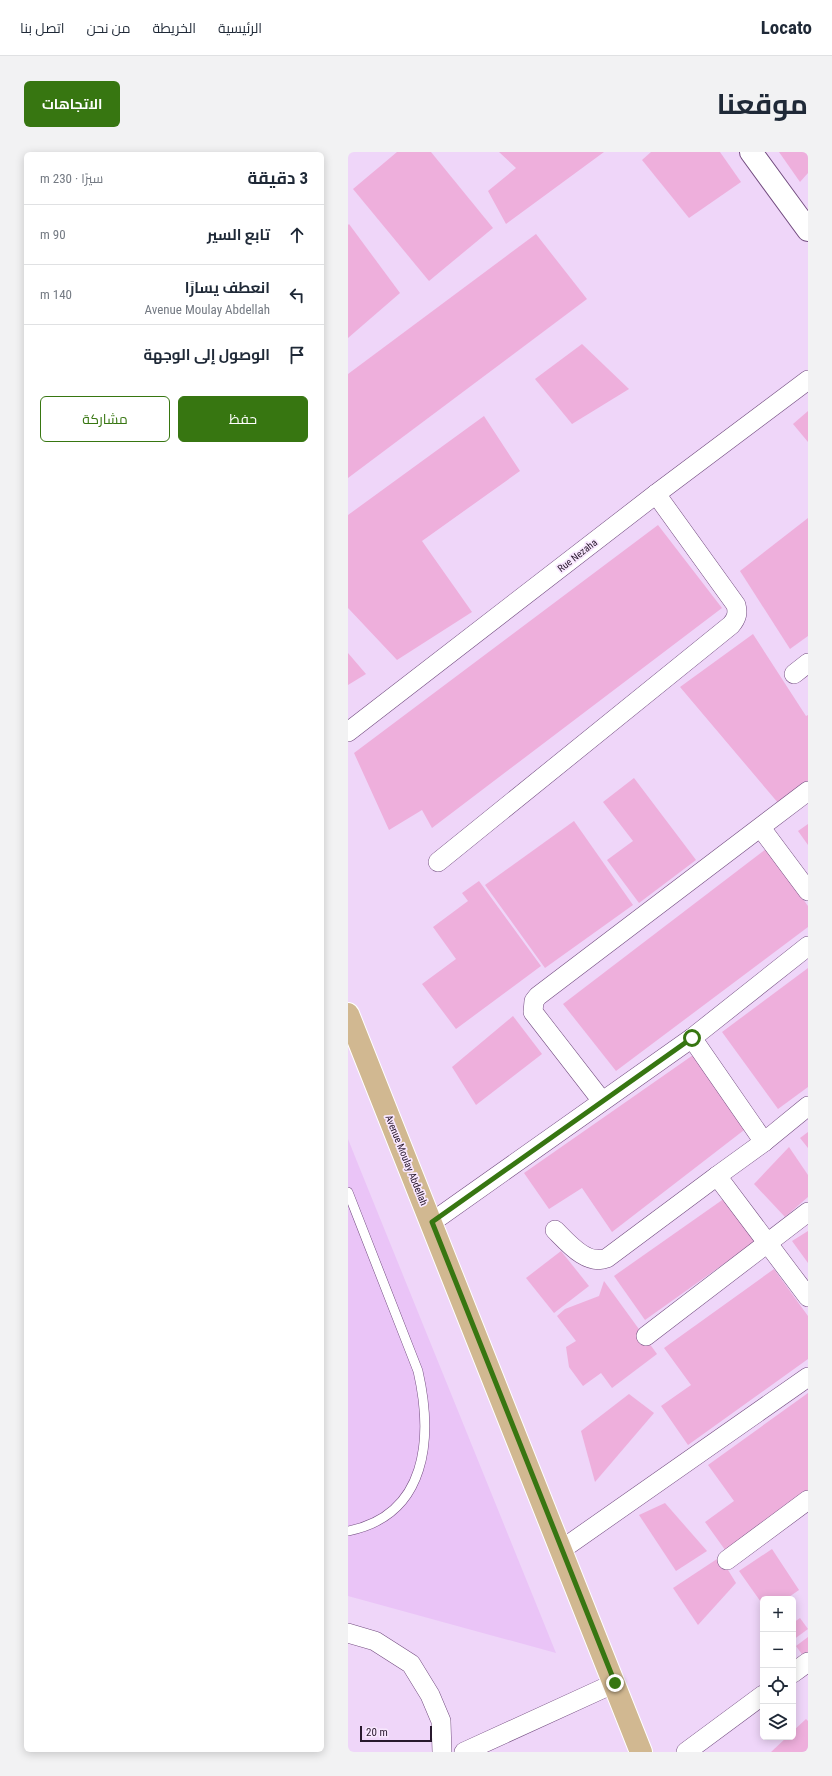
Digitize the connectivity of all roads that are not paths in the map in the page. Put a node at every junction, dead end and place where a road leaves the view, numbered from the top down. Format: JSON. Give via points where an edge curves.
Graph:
{"nodes":[{"id":1,"x":751,"y":152,"type":"edge"},
{"id":2,"x":808,"y":230,"type":"edge"},
{"id":3,"x":808,"y":380,"type":"edge"},
{"id":4,"x":656,"y":494,"type":"junction"},
{"id":5,"x":808,"y":662,"type":"edge"},
{"id":6,"x":794,"y":674,"type":"dead end"},
{"id":7,"x":348,"y":732,"type":"edge"},
{"id":8,"x":808,"y":791,"type":"edge"},
{"id":9,"x":761,"y":828,"type":"junction"},
{"id":10,"x":438,"y":862,"type":"dead end"},
{"id":11,"x":808,"y":891,"type":"edge"},
{"id":12,"x":808,"y":946,"type":"edge"},
{"id":13,"x":348,"y":1014,"type":"edge"},
{"id":14,"x":692,"y":1038,"type":"junction"},
{"id":15,"x":602,"y":1101,"type":"junction"},
{"id":16,"x":808,"y":1106,"type":"edge"},
{"id":17,"x":764,"y":1142,"type":"junction"},
{"id":18,"x":717,"y":1176,"type":"junction"},
{"id":19,"x":348,"y":1192,"type":"edge"},
{"id":20,"x":808,"y":1212,"type":"edge"},
{"id":21,"x":432,"y":1222,"type":"junction"},
{"id":22,"x":555,"y":1230,"type":"dead end"},
{"id":23,"x":767,"y":1243,"type":"junction"},
{"id":24,"x":808,"y":1297,"type":"edge"},
{"id":25,"x":646,"y":1336,"type":"dead end"},
{"id":26,"x":808,"y":1377,"type":"edge"},
{"id":27,"x":808,"y":1500,"type":"edge"},
{"id":28,"x":348,"y":1530,"type":"edge"},
{"id":29,"x":562,"y":1550,"type":"junction"},
{"id":30,"x":727,"y":1560,"type":"dead end"},
{"id":31,"x":348,"y":1633,"type":"edge"},
{"id":32,"x":808,"y":1662,"type":"edge"},
{"id":33,"x":796,"y":1671,"type":"edge"},
{"id":34,"x":615,"y":1683,"type":"junction"},
{"id":35,"x":760,"y":1697,"type":"edge"},
{"id":36,"x":442,"y":1752,"type":"edge"},
{"id":37,"x":464,"y":1752,"type":"edge"},
{"id":38,"x":641,"y":1752,"type":"edge"},
{"id":39,"x":686,"y":1752,"type":"edge"}],
"edges":[{"from":1,"to":2,"type":"street"},
{"from":3,"to":4,"type":"street","name":"Rue Nezaha"},
{"from":4,"to":7,"type":"street","name":"Rue Nezaha"},
{"from":4,"to":10,"type":"street","via":[[736,605],[736,619]]},
{"from":5,"to":6,"type":"street"},
{"from":8,"to":9,"type":"street"},
{"from":9,"to":11,"type":"street"},
{"from":9,"to":15,"type":"street","via":[[534,1001],[533,1012]]},
{"from":12,"to":14,"type":"street"},
{"from":13,"to":21,"type":"main road","name":"Avenue Moulay Abdellah"},
{"from":14,"to":15,"type":"street"},
{"from":14,"to":17,"type":"street"},
{"from":15,"to":21,"type":"street"},
{"from":16,"to":17,"type":"street"},
{"from":17,"to":18,"type":"street"},
{"from":18,"to":22,"type":"street","via":[[599,1261],[592,1260],[572,1247]]},
{"from":18,"to":23,"type":"street"},
{"from":19,"to":28,"type":"lane","via":[[418,1371],[425,1432],[420,1469],[403,1499],[391,1512],[376,1522]]},
{"from":20,"to":23,"type":"street"},
{"from":21,"to":29,"type":"main road","name":"Avenue Moulay Abdellah"},
{"from":23,"to":24,"type":"street"},
{"from":23,"to":25,"type":"street"},
{"from":26,"to":29,"type":"street"},
{"from":27,"to":30,"type":"street"},
{"from":29,"to":34,"type":"main road","name":"Avenue Moulay Abdellah"},
{"from":31,"to":36,"type":"street","via":[[375,1641],[410,1664],[430,1695],[441,1721]]},
{"from":32,"to":33,"type":"street"},
{"from":34,"to":37,"type":"street"},
{"from":34,"to":38,"type":"main road","name":"Avenue Moulay Abdellah"},
{"from":35,"to":39,"type":"street"}]}
